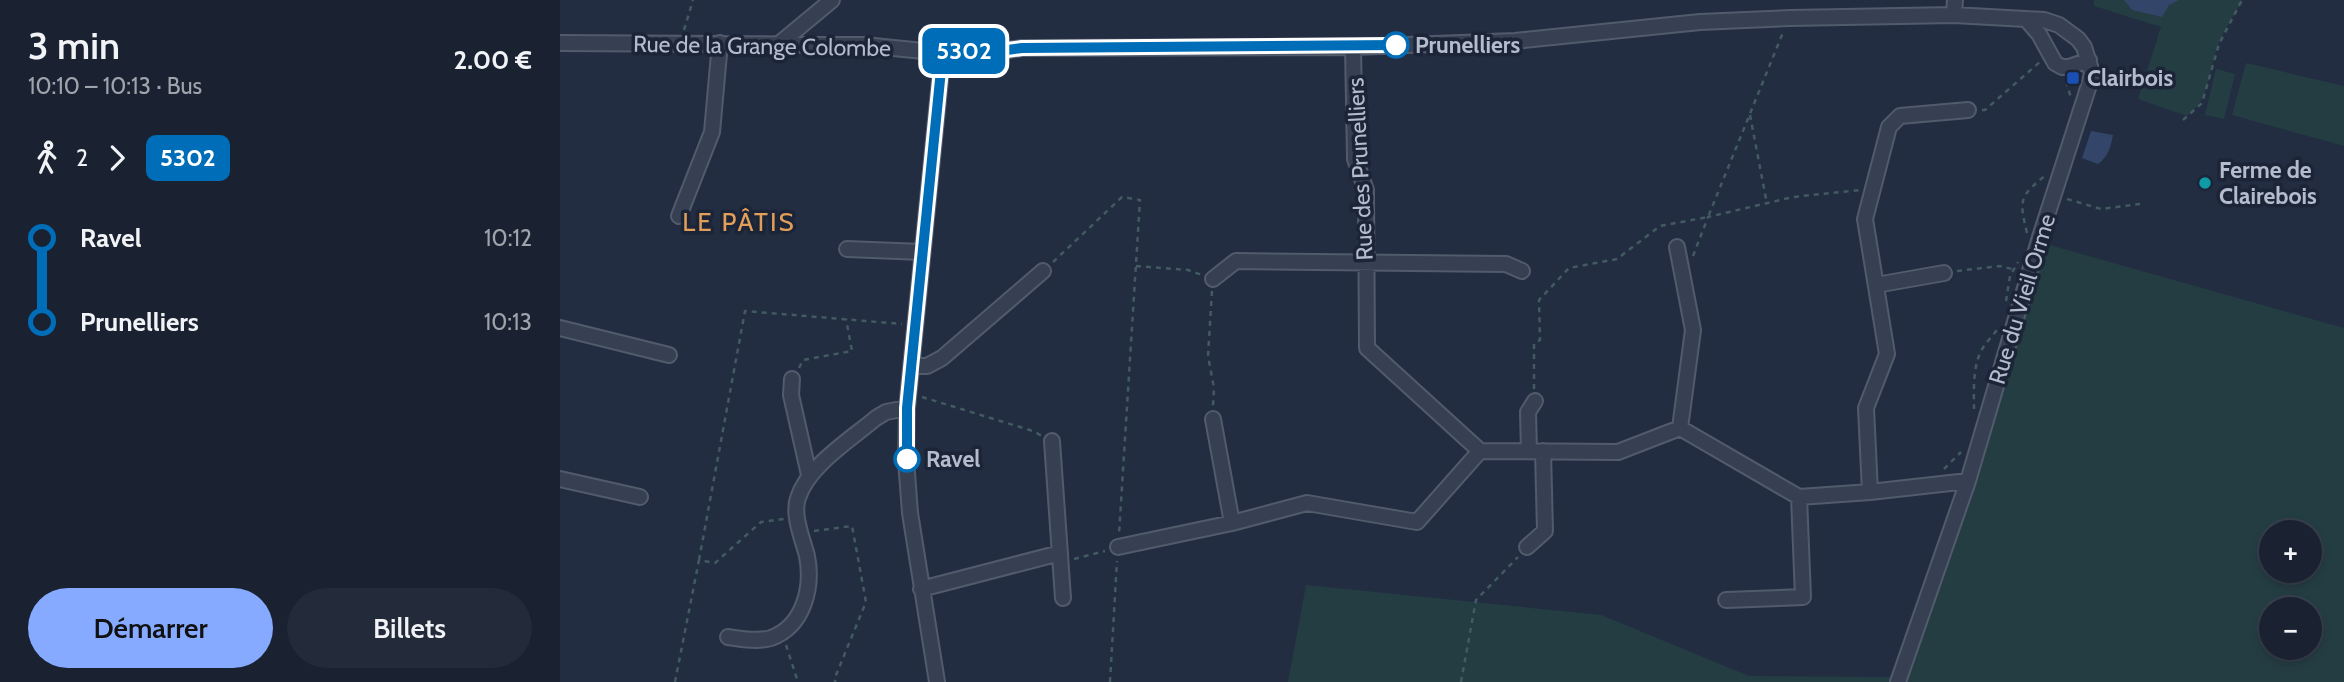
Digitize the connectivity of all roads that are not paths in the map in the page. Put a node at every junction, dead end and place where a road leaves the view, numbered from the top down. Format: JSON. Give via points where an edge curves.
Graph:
{"nodes":[{"id":1,"x":832,"y":0,"type":"edge"},
{"id":2,"x":1954,"y":8,"type":"edge"},
{"id":3,"x":2026,"y":19,"type":"junction"},
{"id":4,"x":560,"y":43,"type":"edge"},
{"id":5,"x":720,"y":43,"type":"junction"},
{"id":6,"x":779,"y":44,"type":"junction"},
{"id":7,"x":1353,"y":47,"type":"junction"},
{"id":8,"x":943,"y":50,"type":"junction"},
{"id":9,"x":2089,"y":60,"type":"junction"},
{"id":10,"x":1968,"y":110,"type":"road end"},
{"id":11,"x":679,"y":216,"type":"dead end"},
{"id":12,"x":1677,"y":247,"type":"dead end"},
{"id":13,"x":847,"y":250,"type":"dead end"},
{"id":14,"x":922,"y":252,"type":"junction"},
{"id":15,"x":1366,"y":261,"type":"junction"},
{"id":16,"x":1043,"y":271,"type":"road end"},
{"id":17,"x":1522,"y":271,"type":"dead end"},
{"id":18,"x":1944,"y":273,"type":"road end"},
{"id":19,"x":1213,"y":279,"type":"road end"},
{"id":20,"x":1876,"y":285,"type":"junction"},
{"id":21,"x":560,"y":328,"type":"edge"},
{"id":22,"x":669,"y":355,"type":"dead end"},
{"id":23,"x":912,"y":366,"type":"junction"},
{"id":24,"x":792,"y":379,"type":"road end"},
{"id":25,"x":1535,"y":401,"type":"road end"},
{"id":26,"x":907,"y":408,"type":"junction"},
{"id":27,"x":1213,"y":419,"type":"road end"},
{"id":28,"x":1680,"y":428,"type":"junction"},
{"id":29,"x":1052,"y":441,"type":"road end"},
{"id":30,"x":1536,"y":451,"type":"junction"},
{"id":31,"x":1480,"y":452,"type":"junction"},
{"id":32,"x":809,"y":475,"type":"junction"},
{"id":33,"x":560,"y":479,"type":"edge"},
{"id":34,"x":1968,"y":481,"type":"junction"},
{"id":35,"x":1870,"y":492,"type":"junction"},
{"id":36,"x":639,"y":497,"type":"dead end"},
{"id":37,"x":1798,"y":497,"type":"junction"},
{"id":38,"x":1232,"y":523,"type":"junction"},
{"id":39,"x":1118,"y":547,"type":"road end"},
{"id":40,"x":1527,"y":547,"type":"road end"},
{"id":41,"x":1060,"y":558,"type":"junction"},
{"id":42,"x":921,"y":589,"type":"junction"},
{"id":43,"x":1063,"y":598,"type":"dead end"},
{"id":44,"x":1726,"y":600,"type":"dead end"},
{"id":45,"x":728,"y":637,"type":"dead end"},
{"id":46,"x":937,"y":682,"type":"edge"},
{"id":47,"x":1898,"y":682,"type":"edge"}],
"edges":[{"from":1,"to":6,"type":"street"},
{"from":2,"to":3,"type":"street"},
{"from":2,"to":7,"type":"street","name":"Rue de la Grange Colombe","via":[[1700,22],[1516,41]]},
{"from":3,"to":9,"type":"street","via":[[2044,20],[2070,32]]},
{"from":3,"to":9,"type":"street","via":[[2055,64],[2062,68]]},
{"from":4,"to":5,"type":"street","name":"Rue de la Grange Colombe"},
{"from":5,"to":6,"type":"street","name":"Rue de la Grange Colombe"},
{"from":5,"to":11,"type":"street","via":[[712,132]]},
{"from":6,"to":8,"type":"street","name":"Rue de la Grange Colombe"},
{"from":7,"to":8,"type":"street","name":"Rue de la Grange Colombe"},
{"from":7,"to":15,"type":"street","name":"Rue des Prunelliers","via":[[1355,159],[1366,190]]},
{"from":8,"to":14,"type":"street"},
{"from":9,"to":34,"type":"street","name":"Rue du Vieil Orme","via":[[2090,82]]},
{"from":10,"to":20,"type":"street","via":[[1900,116],[1889,127],[1866,219]]},
{"from":12,"to":28,"type":"street","via":[[1693,330]]},
{"from":13,"to":14,"type":"street"},
{"from":14,"to":23,"type":"street"},
{"from":15,"to":17,"type":"street","via":[[1506,264]]},
{"from":15,"to":19,"type":"street","via":[[1236,261]]},
{"from":15,"to":31,"type":"street","name":"Rue des Prunelliers","via":[[1367,348]]},
{"from":16,"to":23,"type":"street","via":[[942,358],[927,366]]},
{"from":18,"to":20,"type":"street"},
{"from":20,"to":35,"type":"street","via":[[1886,354],[1866,408]]},
{"from":21,"to":22,"type":"street"},
{"from":23,"to":26,"type":"street"},
{"from":24,"to":32,"type":"street","via":[[791,395]]},
{"from":25,"to":30,"type":"street","via":[[1528,412]]},
{"from":26,"to":32,"type":"street","via":[[876,418]]},
{"from":26,"to":42,"type":"street","via":[[910,513]]},
{"from":27,"to":38,"type":"street"},
{"from":28,"to":30,"type":"street","via":[[1618,452]]},
{"from":28,"to":37,"type":"street"},
{"from":29,"to":41,"type":"street"},
{"from":30,"to":31,"type":"street"},
{"from":30,"to":40,"type":"street","via":[[1545,531]]},
{"from":31,"to":38,"type":"street","via":[[1417,522],[1307,503]]},
{"from":32,"to":45,"type":"street","via":[[796,507],[808,561],[806,601],[798,617],[770,638]]},
{"from":33,"to":36,"type":"street"},
{"from":34,"to":35,"type":"street"},
{"from":34,"to":47,"type":"street","name":"Rue du Vieil Orme"},
{"from":35,"to":37,"type":"street"},
{"from":37,"to":44,"type":"street","via":[[1803,597]]},
{"from":38,"to":39,"type":"street"},
{"from":41,"to":42,"type":"street"},
{"from":41,"to":43,"type":"street"},
{"from":42,"to":46,"type":"street"}]}
